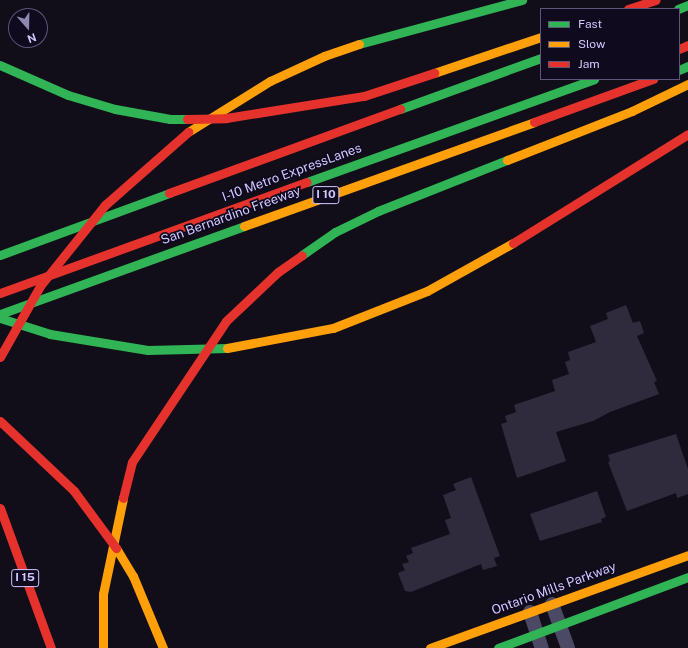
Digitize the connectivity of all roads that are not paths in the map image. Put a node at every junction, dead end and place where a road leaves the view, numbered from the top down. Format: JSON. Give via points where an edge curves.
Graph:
{"nodes":[{"id":1,"x":522,"y":0,"type":"edge"},
{"id":2,"x":656,"y":0,"type":"edge"},
{"id":3,"x":631,"y":8,"type":"edge"},
{"id":4,"x":540,"y":37,"type":"edge"},
{"id":5,"x":540,"y":58,"type":"edge"},
{"id":6,"x":0,"y":65,"type":"edge"},
{"id":7,"x":591,"y":80,"type":"edge"},
{"id":8,"x":649,"y":80,"type":"edge"},
{"id":9,"x":688,"y":84,"type":"edge"},
{"id":10,"x":688,"y":134,"type":"edge"},
{"id":11,"x":0,"y":254,"type":"edge"},
{"id":12,"x":0,"y":293,"type":"edge"},
{"id":13,"x":0,"y":314,"type":"edge"},
{"id":14,"x":0,"y":318,"type":"edge"},
{"id":15,"x":0,"y":357,"type":"edge"},
{"id":16,"x":0,"y":421,"type":"edge"},
{"id":17,"x":0,"y":508,"type":"edge"},
{"id":18,"x":688,"y":555,"type":"edge"},
{"id":19,"x":688,"y":577,"type":"edge"},
{"id":20,"x":552,"y":604,"type":"junction"},
{"id":21,"x":530,"y":612,"type":"junction"},
{"id":22,"x":559,"y":624,"type":"junction"},
{"id":23,"x":537,"y":633,"type":"junction"},
{"id":24,"x":50,"y":648,"type":"edge"},
{"id":25,"x":103,"y":648,"type":"edge"},
{"id":26,"x":163,"y":648,"type":"edge"},
{"id":27,"x":430,"y":648,"type":"edge"},
{"id":28,"x":498,"y":648,"type":"edge"},
{"id":29,"x":542,"y":648,"type":"edge"},
{"id":30,"x":568,"y":648,"type":"edge"}],
"edges":[{"from":1,"to":15,"type":"main road","via":[[396,32],[324,56],[270,81],[221,109],[141,171],[72,243],[40,286]]},
{"from":2,"to":3,"type":"main road"},
{"from":4,"to":6,"type":"main road","via":[[364,96],[226,118],[170,119],[115,109],[68,95]]},
{"from":5,"to":11,"type":"main road"},
{"from":7,"to":12,"type":"main road","name":"I-10 Metro ExpressLanes"},
{"from":8,"to":13,"type":"main road","name":"San Bernardino Freeway","number":"I 10"},
{"from":9,"to":25,"type":"main road","via":[[632,111],[378,211],[335,232],[278,272],[226,320],[132,462],[116,523],[103,594]]},
{"from":10,"to":14,"type":"main road","via":[[499,252],[434,287],[333,328],[235,348],[148,350],[50,334]]},
{"from":16,"to":26,"type":"main road","via":[[38,454],[74,491],[105,530],[133,576]]},
{"from":17,"to":24,"type":"main road","number":"I 15"},
{"from":18,"to":20,"type":"main road","name":"Ontario Mills Parkway"},
{"from":19,"to":22,"type":"main road"},
{"from":20,"to":21,"type":"main road","name":"Ontario Mills Parkway"},
{"from":20,"to":22,"type":"street"},
{"from":21,"to":23,"type":"street"},
{"from":21,"to":27,"type":"main road","name":"Ontario Mills Parkway"},
{"from":22,"to":23,"type":"main road"},
{"from":22,"to":30,"type":"street"},
{"from":23,"to":28,"type":"main road"},
{"from":23,"to":29,"type":"street"}]}
